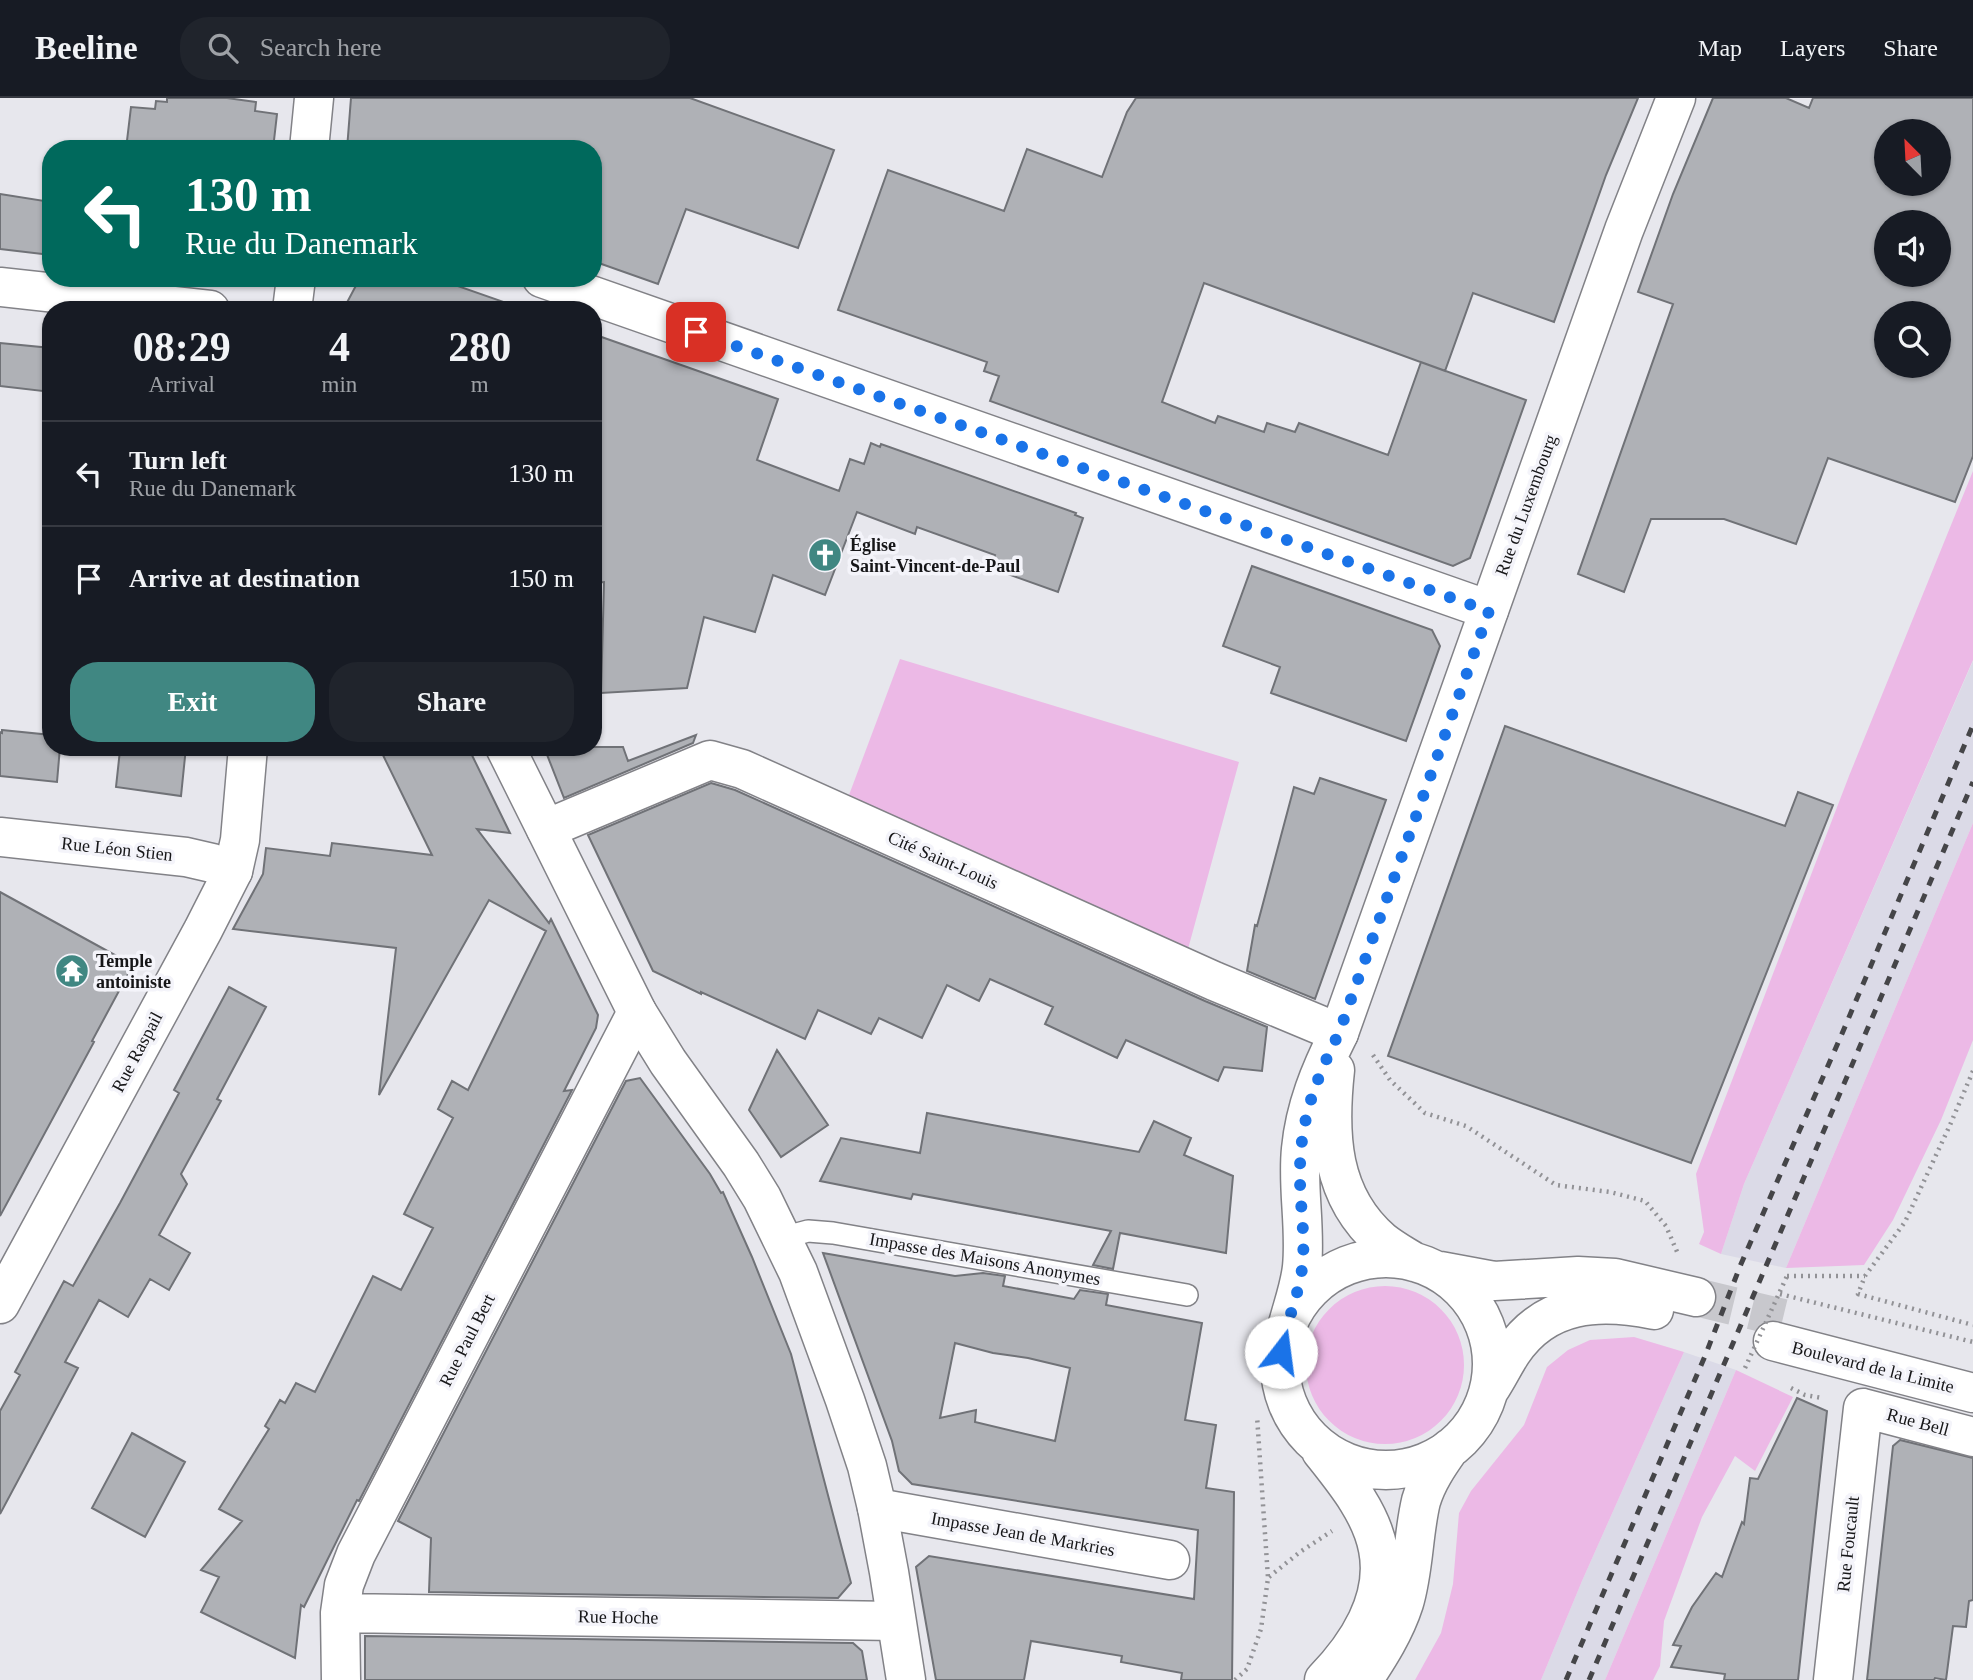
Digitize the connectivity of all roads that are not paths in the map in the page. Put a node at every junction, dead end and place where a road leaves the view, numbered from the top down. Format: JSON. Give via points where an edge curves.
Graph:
{"nodes":[{"id":1,"x":314,"y":98,"type":"edge"},
{"id":2,"x":1676,"y":98,"type":"edge"},
{"id":3,"x":310,"y":140,"type":"edge"},
{"id":4,"x":0,"y":287,"type":"edge"},
{"id":5,"x":568,"y":287,"type":"edge"},
{"id":6,"x":128,"y":301,"type":"edge"},
{"id":7,"x":1489,"y":611,"type":"junction"},
{"id":8,"x":247,"y":756,"type":"edge"},
{"id":9,"x":510,"y":756,"type":"edge"},
{"id":10,"x":546,"y":829,"type":"junction"},
{"id":11,"x":0,"y":837,"type":"edge"},
{"id":12,"x":233,"y":871,"type":"junction"},
{"id":13,"x":637,"y":1012,"type":"junction"},
{"id":14,"x":1344,"y":1021,"type":"junction"},
{"id":15,"x":782,"y":1238,"type":"junction"},
{"id":16,"x":1422,"y":1265,"type":"junction"},
{"id":17,"x":1187,"y":1295,"type":"dead end"},
{"id":18,"x":0,"y":1304,"type":"edge"},
{"id":19,"x":1288,"y":1324,"type":"junction"},
{"id":20,"x":1973,"y":1367,"type":"edge"},
{"id":21,"x":1973,"y":1393,"type":"edge"},
{"id":22,"x":1486,"y":1397,"type":"junction"},
{"id":23,"x":1863,"y":1408,"type":"joint"},
{"id":24,"x":1973,"y":1437,"type":"edge"},
{"id":25,"x":1314,"y":1441,"type":"junction"},
{"id":26,"x":1450,"y":1448,"type":"junction"},
{"id":27,"x":877,"y":1508,"type":"junction"},
{"id":28,"x":1170,"y":1560,"type":"dead end"},
{"id":29,"x":340,"y":1613,"type":"junction"},
{"id":30,"x":896,"y":1621,"type":"junction"},
{"id":31,"x":341,"y":1680,"type":"edge"},
{"id":32,"x":906,"y":1680,"type":"edge"},
{"id":33,"x":1324,"y":1680,"type":"edge"},
{"id":34,"x":1363,"y":1680,"type":"edge"},
{"id":35,"x":1833,"y":1680,"type":"edge"}],
"edges":[{"from":1,"to":3,"type":"street"},
{"from":2,"to":7,"type":"street","name":"Rue du Luxembourg","via":[[1624,230]]},
{"from":4,"to":6,"type":"street"},
{"from":5,"to":7,"type":"street"},
{"from":7,"to":14,"type":"street","name":"Rue du Luxembourg"},
{"from":8,"to":12,"type":"street","name":"Rue Raspail"},
{"from":9,"to":10,"type":"street"},
{"from":10,"to":13,"type":"street"},
{"from":10,"to":14,"type":"street","name":"Cité Saint-Louis","via":[[710,760],[743,769],[1214,981]]},
{"from":11,"to":12,"type":"street","name":"Rue Léon Stien","via":[[186,857]]},
{"from":12,"to":18,"type":"street","name":"Rue Raspail"},
{"from":13,"to":15,"type":"street","via":[[741,1164]]},
{"from":13,"to":29,"type":"street","name":"Rue Paul Bert","via":[[356,1554]]},
{"from":14,"to":16,"type":"street","name":"Rue du Luxembourg","via":[[1334,1074],[1332,1128],[1338,1171],[1353,1208],[1367,1225],[1382,1241]]},
{"from":14,"to":19,"type":"street","name":"Rue du Luxembourg","via":[[1320,1070],[1304,1126],[1302,1268]]},
{"from":15,"to":17,"type":"lane","name":"Impasse des Maisons Anonymes","via":[[808,1231],[833,1233]]},
{"from":15,"to":27,"type":"street","via":[[845,1400]]},
{"from":16,"to":19,"type":"street","via":[[1375,1259],[1339,1270],[1309,1292]]},
{"from":16,"to":22,"type":"street","via":[[1461,1289],[1477,1310],[1492,1362]]},
{"from":16,"to":22,"type":"street","via":[[1494,1282],[1615,1278],[1692,1308],[1617,1304],[1561,1311],[1544,1319],[1514,1349]]},
{"from":19,"to":25,"type":"street","via":[[1281,1352],[1283,1390],[1295,1418]]},
{"from":20,"to":21,"type":"street","name":"Boulevard de la Limite","via":[[1779,1318]]},
{"from":22,"to":26,"type":"street","via":[[1469,1429]]},
{"from":23,"to":24,"type":"street","name":"Rue Bell"},
{"from":23,"to":35,"type":"street","name":"Rue Foucault"},
{"from":25,"to":26,"type":"street","via":[[1347,1462],[1382,1470],[1418,1464]]},
{"from":25,"to":33,"type":"street","via":[[1362,1509],[1378,1549],[1380,1572],[1368,1618]]},
{"from":26,"to":34,"type":"street","via":[[1422,1499],[1404,1603]]},
{"from":27,"to":28,"type":"street","name":"Impasse Jean de Markries"},
{"from":27,"to":30,"type":"street"},
{"from":29,"to":30,"type":"street","name":"Rue Hoche"},
{"from":29,"to":31,"type":"street","name":"Rue Paul Bert"},
{"from":30,"to":32,"type":"street"}]}
